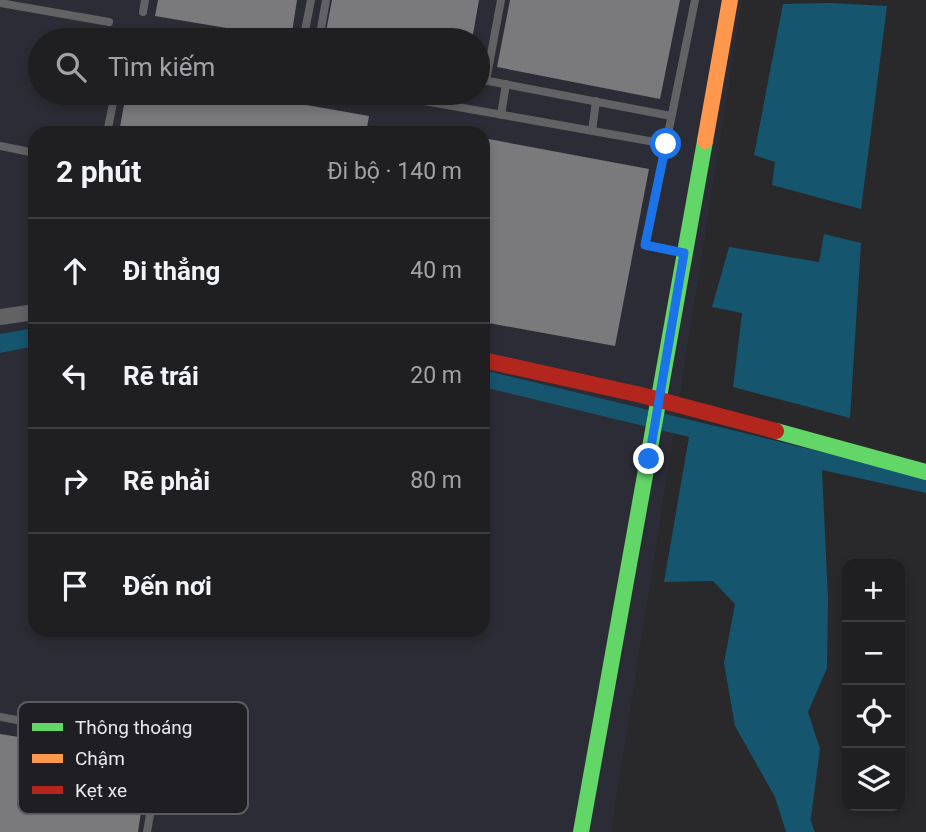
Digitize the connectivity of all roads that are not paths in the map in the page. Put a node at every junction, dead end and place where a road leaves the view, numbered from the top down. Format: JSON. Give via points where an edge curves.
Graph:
{"nodes":[{"id":1,"x":145,"y":0,"type":"edge"},
{"id":2,"x":311,"y":0,"type":"edge"},
{"id":3,"x":326,"y":0,"type":"edge"},
{"id":4,"x":501,"y":0,"type":"edge"},
{"id":5,"x":695,"y":0,"type":"edge"},
{"id":6,"x":730,"y":0,"type":"edge"},
{"id":7,"x":0,"y":3,"type":"edge"},
{"id":8,"x":143,"y":12,"type":"dead end"},
{"id":9,"x":108,"y":22,"type":"dead end"},
{"id":10,"x":306,"y":28,"type":"edge"},
{"id":11,"x":320,"y":28,"type":"edge"},
{"id":12,"x":490,"y":46,"type":"edge"},
{"id":13,"x":490,"y":81,"type":"edge"},
{"id":14,"x":506,"y":84,"type":"junction"},
{"id":15,"x":596,"y":102,"type":"junction"},
{"id":16,"x":113,"y":105,"type":"edge"},
{"id":17,"x":454,"y":105,"type":"edge"},
{"id":18,"x":501,"y":115,"type":"junction"},
{"id":19,"x":671,"y":116,"type":"junction"},
{"id":20,"x":108,"y":126,"type":"edge"},
{"id":21,"x":592,"y":131,"type":"junction"},
{"id":22,"x":666,"y":144,"type":"junction"},
{"id":23,"x":0,"y":146,"type":"edge"},
{"id":24,"x":28,"y":152,"type":"edge"},
{"id":25,"x":684,"y":253,"type":"junction"},
{"id":26,"x":28,"y":313,"type":"edge"},
{"id":27,"x":0,"y":317,"type":"edge"},
{"id":28,"x":490,"y":362,"type":"edge"},
{"id":29,"x":659,"y":400,"type":"junction"},
{"id":30,"x":926,"y":472,"type":"edge"},
{"id":31,"x":0,"y":717,"type":"edge"},
{"id":32,"x":18,"y":720,"type":"edge"},
{"id":33,"x":150,"y":814,"type":"edge"},
{"id":34,"x":147,"y":832,"type":"edge"},
{"id":35,"x":582,"y":832,"type":"edge"}],
"edges":[{"from":1,"to":8,"type":"lane"},
{"from":2,"to":10,"type":"lane"},
{"from":3,"to":11,"type":"lane"},
{"from":4,"to":12,"type":"lane"},
{"from":5,"to":19,"type":"lane"},
{"from":6,"to":25,"type":"street"},
{"from":7,"to":9,"type":"lane"},
{"from":13,"to":14,"type":"lane"},
{"from":14,"to":15,"type":"lane"},
{"from":14,"to":18,"type":"lane"},
{"from":15,"to":19,"type":"lane"},
{"from":15,"to":21,"type":"lane"},
{"from":16,"to":20,"type":"lane"},
{"from":17,"to":18,"type":"lane"},
{"from":18,"to":21,"type":"lane"},
{"from":19,"to":22,"type":"lane"},
{"from":21,"to":22,"type":"lane"},
{"from":22,"to":25,"type":"lane","via":[[645,245]]},
{"from":23,"to":24,"type":"lane"},
{"from":25,"to":29,"type":"street"},
{"from":26,"to":27,"type":"street"},
{"from":28,"to":29,"type":"street"},
{"from":29,"to":30,"type":"street"},
{"from":29,"to":35,"type":"street"},
{"from":31,"to":32,"type":"lane"},
{"from":33,"to":34,"type":"lane"}]}
